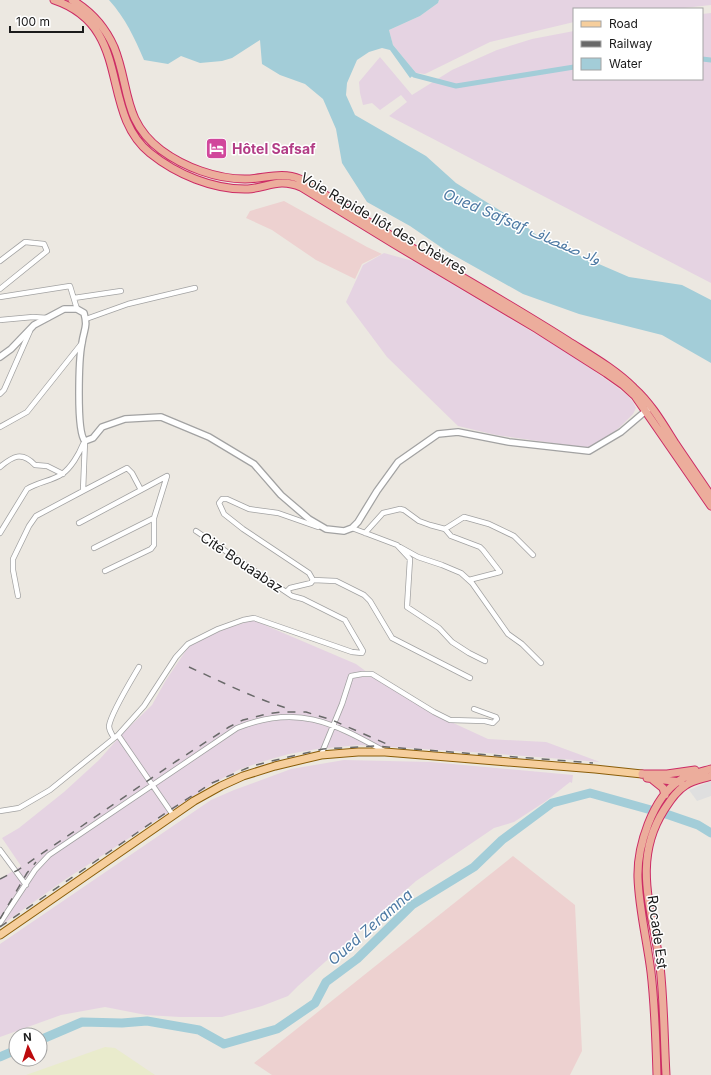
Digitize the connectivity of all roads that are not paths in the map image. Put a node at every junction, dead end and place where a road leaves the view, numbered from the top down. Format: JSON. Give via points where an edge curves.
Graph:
{"nodes":[{"id":1,"x":54,"y":0,"type":"edge"},
{"id":2,"x":72,"y":0,"type":"edge"},
{"id":3,"x":0,"y":261,"type":"edge"},
{"id":4,"x":195,"y":288,"type":"dead end"},
{"id":5,"x":0,"y":289,"type":"edge"},
{"id":6,"x":121,"y":291,"type":"dead end"},
{"id":7,"x":0,"y":297,"type":"edge"},
{"id":8,"x":74,"y":298,"type":"junction"},
{"id":9,"x":77,"y":309,"type":"junction"},
{"id":10,"x":48,"y":318,"type":"junction"},
{"id":11,"x":86,"y":319,"type":"junction"},
{"id":12,"x":0,"y":320,"type":"edge"},
{"id":13,"x":31,"y":329,"type":"junction"},
{"id":14,"x":82,"y":343,"type":"junction"},
{"id":15,"x":0,"y":357,"type":"edge"},
{"id":16,"x":0,"y":394,"type":"edge"},
{"id":17,"x":649,"y":409,"type":"junction"},
{"id":18,"x":0,"y":427,"type":"edge"},
{"id":19,"x":85,"y":441,"type":"junction"},
{"id":20,"x":0,"y":467,"type":"edge"},
{"id":21,"x":63,"y":474,"type":"junction"},
{"id":22,"x":141,"y":490,"type":"junction"},
{"id":23,"x":83,"y":491,"type":"junction"},
{"id":24,"x":711,"y":496,"type":"edge"},
{"id":25,"x":711,"y":506,"type":"edge"},
{"id":26,"x":154,"y":518,"type":"junction"},
{"id":27,"x":79,"y":523,"type":"dead end"},
{"id":28,"x":352,"y":528,"type":"junction"},
{"id":29,"x":445,"y":528,"type":"junction"},
{"id":30,"x":326,"y":529,"type":"junction"},
{"id":31,"x":196,"y":531,"type":"dead end"},
{"id":32,"x":0,"y":533,"type":"edge"},
{"id":33,"x":365,"y":533,"type":"junction"},
{"id":34,"x":397,"y":545,"type":"junction"},
{"id":35,"x":94,"y":548,"type":"dead end"},
{"id":36,"x":533,"y":555,"type":"dead end"},
{"id":37,"x":105,"y":571,"type":"dead end"},
{"id":38,"x":313,"y":580,"type":"junction"},
{"id":39,"x":469,"y":580,"type":"junction"},
{"id":40,"x":289,"y":594,"type":"junction"},
{"id":41,"x":18,"y":596,"type":"dead end"},
{"id":42,"x":485,"y":661,"type":"dead end"},
{"id":43,"x":541,"y":663,"type":"dead end"},
{"id":44,"x":139,"y":667,"type":"dead end"},
{"id":45,"x":470,"y":678,"type":"dead end"},
{"id":46,"x":474,"y":709,"type":"dead end"},
{"id":47,"x":333,"y":726,"type":"junction"},
{"id":48,"x":116,"y":736,"type":"junction"},
{"id":49,"x":385,"y":752,"type":"junction"},
{"id":50,"x":321,"y":755,"type":"junction"},
{"id":51,"x":711,"y":768,"type":"edge"},
{"id":52,"x":641,"y":776,"type":"junction"},
{"id":53,"x":711,"y":776,"type":"edge"},
{"id":54,"x":680,"y":785,"type":"junction"},
{"id":55,"x":152,"y":786,"type":"junction"},
{"id":56,"x":666,"y":798,"type":"junction"},
{"id":57,"x":0,"y":811,"type":"edge"},
{"id":58,"x":173,"y":815,"type":"junction"},
{"id":59,"x":652,"y":824,"type":"junction"},
{"id":60,"x":0,"y":850,"type":"edge"},
{"id":61,"x":26,"y":885,"type":"junction"},
{"id":62,"x":0,"y":923,"type":"edge"},
{"id":63,"x":0,"y":934,"type":"edge"},
{"id":64,"x":657,"y":1075,"type":"edge"},
{"id":65,"x":666,"y":1075,"type":"edge"}],
"edges":[{"from":1,"to":17,"type":"highway","name":"Voie Rapide Ilôt des Chèvres","via":[[80,14],[98,34],[107,51],[122,110],[130,130],[140,144],[156,158],[188,175],[218,186],[235,189],[284,182],[301,187],[606,372]]},
{"from":2,"to":17,"type":"highway","name":"Voie Rapide Ilôt des Chèvres","via":[[93,15],[104,29],[114,48],[134,119],[141,131],[162,151],[196,169],[229,178],[249,179],[286,175],[298,178],[615,371],[635,388]]},
{"from":3,"to":5,"type":"street","via":[[25,242],[44,244],[47,251]]},
{"from":4,"to":11,"type":"street","via":[[128,304]]},
{"from":6,"to":8,"type":"street"},
{"from":7,"to":8,"type":"street","via":[[70,286]]},
{"from":8,"to":9,"type":"street"},
{"from":9,"to":10,"type":"street","via":[[64,309]]},
{"from":9,"to":11,"type":"street","via":[[84,313]]},
{"from":10,"to":12,"type":"street"},
{"from":10,"to":13,"type":"street"},
{"from":11,"to":14,"type":"street"},
{"from":13,"to":15,"type":"street"},
{"from":13,"to":16,"type":"street"},
{"from":14,"to":18,"type":"street","via":[[27,412]]},
{"from":14,"to":19,"type":"street","via":[[79,409],[81,434]]},
{"from":17,"to":24,"type":"highway","name":"Voie Rapide Ilôt des Chèvres"},
{"from":17,"to":25,"type":"highway","name":"Voie Rapide Ilôt des Chèvres"},
{"from":17,"to":28,"type":"street","via":[[621,432],[588,451],[509,442],[458,432],[438,434],[398,462]]},
{"from":19,"to":21,"type":"street","via":[[77,457]]},
{"from":19,"to":23,"type":"street"},
{"from":19,"to":30,"type":"street","via":[[93,438],[102,427],[125,419],[161,417],[210,437],[254,464],[281,495],[309,520]]},
{"from":20,"to":21,"type":"street","via":[[8,460],[21,456],[29,458],[35,465],[47,466]]},
{"from":21,"to":32,"type":"street","via":[[27,489]]},
{"from":22,"to":23,"type":"street","via":[[127,468]]},
{"from":22,"to":26,"type":"street","via":[[167,476]]},
{"from":22,"to":27,"type":"street"},
{"from":23,"to":41,"type":"street","via":[[36,516],[29,526],[13,559],[12,570]]},
{"from":26,"to":35,"type":"street"},
{"from":26,"to":37,"type":"street","via":[[154,545],[151,549]]},
{"from":28,"to":30,"type":"street","via":[[344,531]]},
{"from":28,"to":33,"type":"street"},
{"from":29,"to":33,"type":"street","via":[[420,521],[400,509],[383,513]]},
{"from":29,"to":36,"type":"street","via":[[464,517],[489,524],[514,536]]},
{"from":29,"to":39,"type":"street","via":[[451,536],[483,550],[500,572]]},
{"from":30,"to":38,"type":"street","via":[[278,513],[249,510],[227,499],[219,503],[224,514],[308,573]]},
{"from":31,"to":40,"type":"street","name":"Cité Bouaabaz"},
{"from":33,"to":34,"type":"street"},
{"from":34,"to":39,"type":"street","via":[[418,557],[460,573]]},
{"from":34,"to":42,"type":"street","via":[[410,559],[407,607],[439,628],[452,642]]},
{"from":38,"to":40,"type":"street","via":[[311,584],[288,588]]},
{"from":38,"to":45,"type":"street","via":[[336,581],[364,595],[392,638]]},
{"from":39,"to":43,"type":"street","via":[[508,634]]},
{"from":40,"to":48,"type":"street","name":"Cité Bouaabaz","via":[[345,620],[364,651],[352,652],[254,618],[243,620],[188,644],[176,657],[144,706]]},
{"from":44,"to":48,"type":"street","via":[[116,708],[110,725],[110,731]]},
{"from":46,"to":47,"type":"street","via":[[497,719],[493,723],[450,720],[372,674],[362,674],[351,676]]},
{"from":47,"to":49,"type":"street"},
{"from":47,"to":50,"type":"street"},
{"from":47,"to":55,"type":"street","via":[[310,718],[294,716],[276,717],[247,724],[230,732]]},
{"from":48,"to":55,"type":"street"},
{"from":48,"to":57,"type":"street","via":[[50,790],[19,808]]},
{"from":49,"to":50,"type":"main road"},
{"from":49,"to":52,"type":"main road","via":[[595,769]]},
{"from":50,"to":58,"type":"main road","via":[[290,761],[243,776],[207,793]]},
{"from":51,"to":52,"type":"highway"},
{"from":51,"to":54,"type":"highway","via":[[692,774]]},
{"from":52,"to":54,"type":"highway"},
{"from":52,"to":56,"type":"highway","via":[[660,785]]},
{"from":53,"to":54,"type":"highway"},
{"from":54,"to":56,"type":"highway","name":"Rocade Est"},
{"from":55,"to":58,"type":"street"},
{"from":55,"to":61,"type":"street","via":[[49,855]]},
{"from":56,"to":59,"type":"highway","name":"Rocade Est"},
{"from":58,"to":63,"type":"main road"},
{"from":59,"to":64,"type":"highway","name":"Rocade Est","via":[[641,848],[638,878],[652,982]]},
{"from":59,"to":65,"type":"highway","name":"Rocade Est","via":[[646,874],[660,967]]},
{"from":60,"to":61,"type":"street"},
{"from":61,"to":62,"type":"street"}]}
